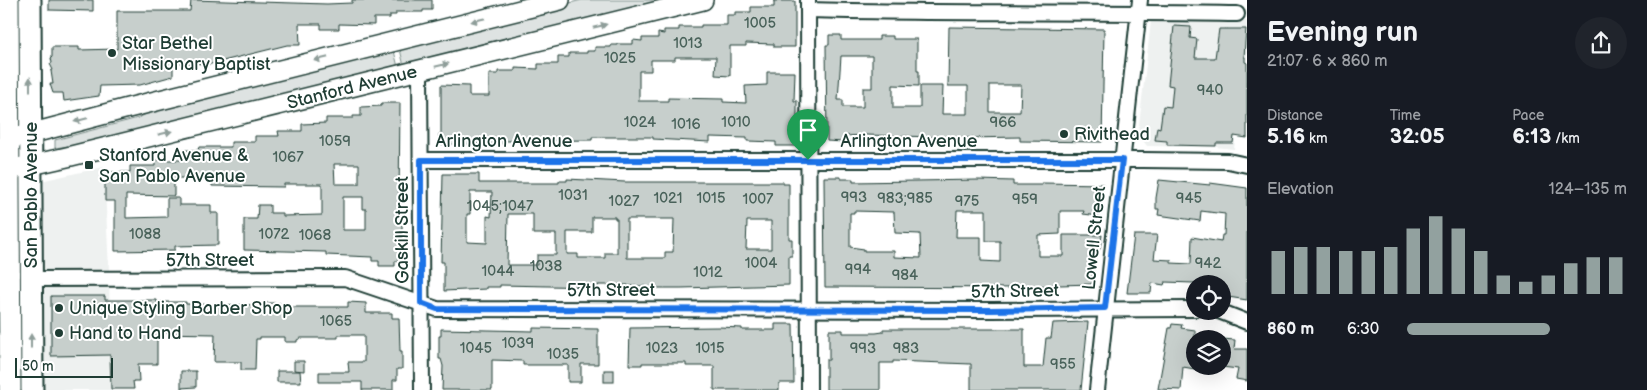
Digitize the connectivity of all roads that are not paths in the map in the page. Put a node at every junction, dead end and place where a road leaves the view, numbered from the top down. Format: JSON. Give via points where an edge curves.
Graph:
{"nodes":[{"id":1,"x":8,"y":0,"type":"edge"},
{"id":2,"x":30,"y":0,"type":"edge"},
{"id":3,"x":560,"y":0,"type":"edge"},
{"id":4,"x":703,"y":0,"type":"edge"},
{"id":5,"x":808,"y":5,"type":"edge"},
{"id":6,"x":1139,"y":6,"type":"edge"},
{"id":7,"x":1238,"y":14,"type":"dead end"},
{"id":8,"x":420,"y":70,"type":"junction"},
{"id":9,"x":31,"y":133,"type":"junction"},
{"id":10,"x":4,"y":141,"type":"edge"},
{"id":11,"x":421,"y":160,"type":"junction"},
{"id":12,"x":808,"y":160,"type":"junction"},
{"id":13,"x":1122,"y":160,"type":"junction"},
{"id":14,"x":1247,"y":165,"type":"edge"},
{"id":15,"x":30,"y":166,"type":"junction"},
{"id":16,"x":4,"y":170,"type":"edge"},
{"id":17,"x":31,"y":279,"type":"junction"},
{"id":18,"x":421,"y":303,"type":"junction"},
{"id":19,"x":1105,"y":308,"type":"junction"},
{"id":20,"x":1186,"y":308,"type":"edge"},
{"id":21,"x":809,"y":309,"type":"junction"},
{"id":22,"x":1231,"y":316,"type":"edge"},
{"id":23,"x":1247,"y":322,"type":"edge"},
{"id":24,"x":10,"y":390,"type":"edge"},
{"id":25,"x":32,"y":390,"type":"edge"},
{"id":26,"x":422,"y":390,"type":"edge"},
{"id":27,"x":809,"y":390,"type":"edge"},
{"id":28,"x":1097,"y":390,"type":"edge"}],
"edges":[{"from":1,"to":10,"type":"main road","name":"San Pablo Avenue"},
{"from":9,"to":2,"type":"main road","name":"San Pablo Avenue","one_way":true},
{"from":3,"to":9,"type":"main road","name":"Stanford Avenue","one_way":true},
{"from":8,"to":4,"type":"main road","name":"Stanford Avenue","one_way":true},
{"from":5,"to":6,"type":"street","via":[[939,13]]},
{"from":5,"to":12,"type":"street"},
{"from":6,"to":7,"type":"street"},
{"from":6,"to":13,"type":"street","name":"Lowell Street"},
{"from":8,"to":11,"type":"street","name":"Gaskill Street"},
{"from":15,"to":8,"type":"main road","name":"Stanford Avenue","one_way":true},
{"from":9,"to":10,"type":"main road","name":"Stanford Avenue"},
{"from":9,"to":15,"type":"main road","name":"San Pablo Avenue"},
{"from":10,"to":16,"type":"main road","name":"San Pablo Avenue"},
{"from":11,"to":12,"type":"street","name":"Arlington Avenue"},
{"from":11,"to":18,"type":"street","name":"Gaskill Street"},
{"from":12,"to":13,"type":"street","name":"Arlington Avenue"},
{"from":12,"to":21,"type":"street"},
{"from":13,"to":14,"type":"street","name":"Arlington Avenue","via":[[1228,161]]},
{"from":13,"to":19,"type":"street","name":"Lowell Street"},
{"from":15,"to":16,"type":"main road","name":"Stanford Avenue"},
{"from":15,"to":17,"type":"main road","name":"San Pablo Avenue"},
{"from":16,"to":24,"type":"main road","name":"San Pablo Avenue"},
{"from":17,"to":18,"type":"street","name":"57th Street","via":[[345,278]]},
{"from":25,"to":17,"type":"main road","name":"San Pablo Avenue","one_way":true},
{"from":18,"to":21,"type":"street","name":"57th Street","via":[[437,309]]},
{"from":18,"to":26,"type":"street","name":"Gaskill Street"},
{"from":19,"to":20,"type":"street","name":"57th Street"},
{"from":19,"to":21,"type":"street","name":"57th Street"},
{"from":19,"to":28,"type":"street","name":"Lowell Street"},
{"from":21,"to":27,"type":"street"},
{"from":22,"to":23,"type":"street"}]}
